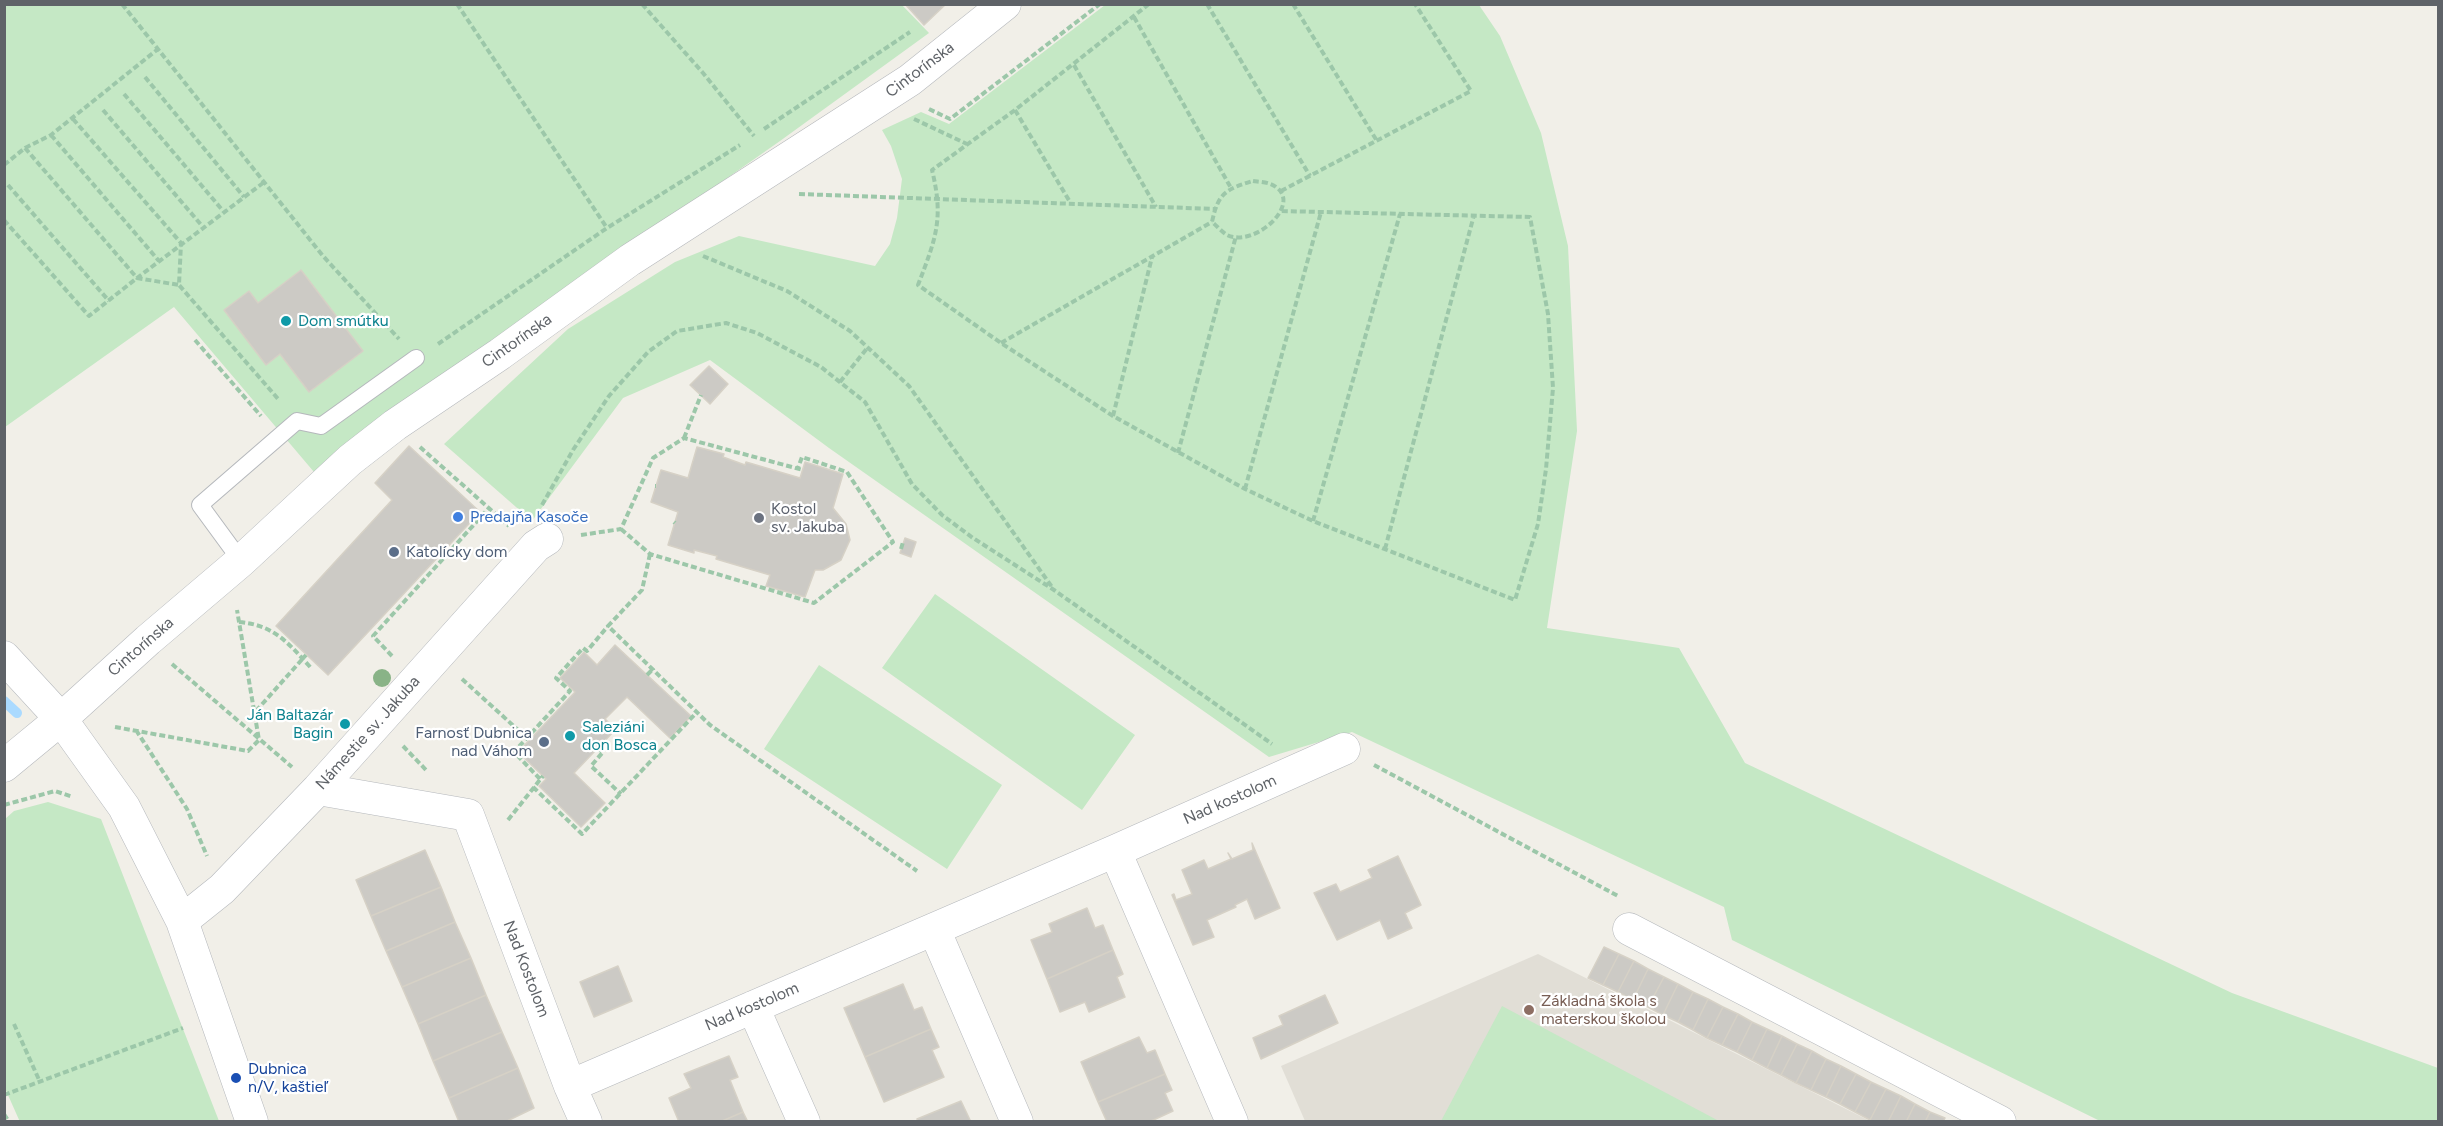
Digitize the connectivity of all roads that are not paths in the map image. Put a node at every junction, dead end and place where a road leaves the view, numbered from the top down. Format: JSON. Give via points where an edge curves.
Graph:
{"nodes":[{"id":1,"x":1005,"y":4,"type":"edge"},
{"id":2,"x":416,"y":358,"type":"road end"},
{"id":3,"x":547,"y":539,"type":"road end"},
{"id":4,"x":241,"y":561,"type":"junction"},
{"id":5,"x":4,"y":657,"type":"edge"},
{"id":6,"x":61,"y":719,"type":"junction"},
{"id":7,"x":1344,"y":749,"type":"road end"},
{"id":8,"x":4,"y":766,"type":"edge"},
{"id":9,"x":318,"y":789,"type":"junction"},
{"id":10,"x":1115,"y":851,"type":"junction"},
{"id":11,"x":182,"y":921,"type":"junction"},
{"id":12,"x":934,"y":929,"type":"junction"},
{"id":13,"x":1629,"y":929,"type":"dead end"},
{"id":14,"x":753,"y":1006,"type":"junction"},
{"id":15,"x":570,"y":1086,"type":"junction"},
{"id":16,"x":252,"y":1122,"type":"edge"},
{"id":17,"x":586,"y":1122,"type":"edge"},
{"id":18,"x":804,"y":1122,"type":"edge"},
{"id":19,"x":1017,"y":1122,"type":"edge"},
{"id":20,"x":1232,"y":1122,"type":"edge"},
{"id":21,"x":2000,"y":1122,"type":"edge"}],
"edges":[{"from":1,"to":4,"type":"street","name":"Cintorínska","via":[[910,80],[886,106],[630,260],[395,425],[350,460]]},
{"from":2,"to":4,"type":"lane","via":[[321,426],[297,421],[200,505]]},
{"from":3,"to":9,"type":"street","name":"Námestie sv. Jakuba","via":[[536,546]]},
{"from":4,"to":6,"type":"street","name":"Cintorínska"},
{"from":5,"to":6,"type":"street"},
{"from":6,"to":8,"type":"street","name":"Cintorínska"},
{"from":6,"to":11,"type":"street","via":[[124,807]]},
{"from":7,"to":10,"type":"street","name":"Nad kostolom"},
{"from":9,"to":11,"type":"street","name":"Námestie sv. Jakuba","via":[[222,889]]},
{"from":9,"to":15,"type":"street","name":"Nad Kostolom","via":[[468,815]]},
{"from":10,"to":12,"type":"street","name":"Nad kostolom"},
{"from":10,"to":20,"type":"street"},
{"from":11,"to":16,"type":"street"},
{"from":12,"to":14,"type":"street","name":"Nad kostolom"},
{"from":12,"to":19,"type":"street"},
{"from":13,"to":21,"type":"street"},
{"from":14,"to":15,"type":"street","name":"Nad kostolom"},
{"from":14,"to":18,"type":"street"},
{"from":15,"to":17,"type":"street","name":"Nad Kostolom"}]}
